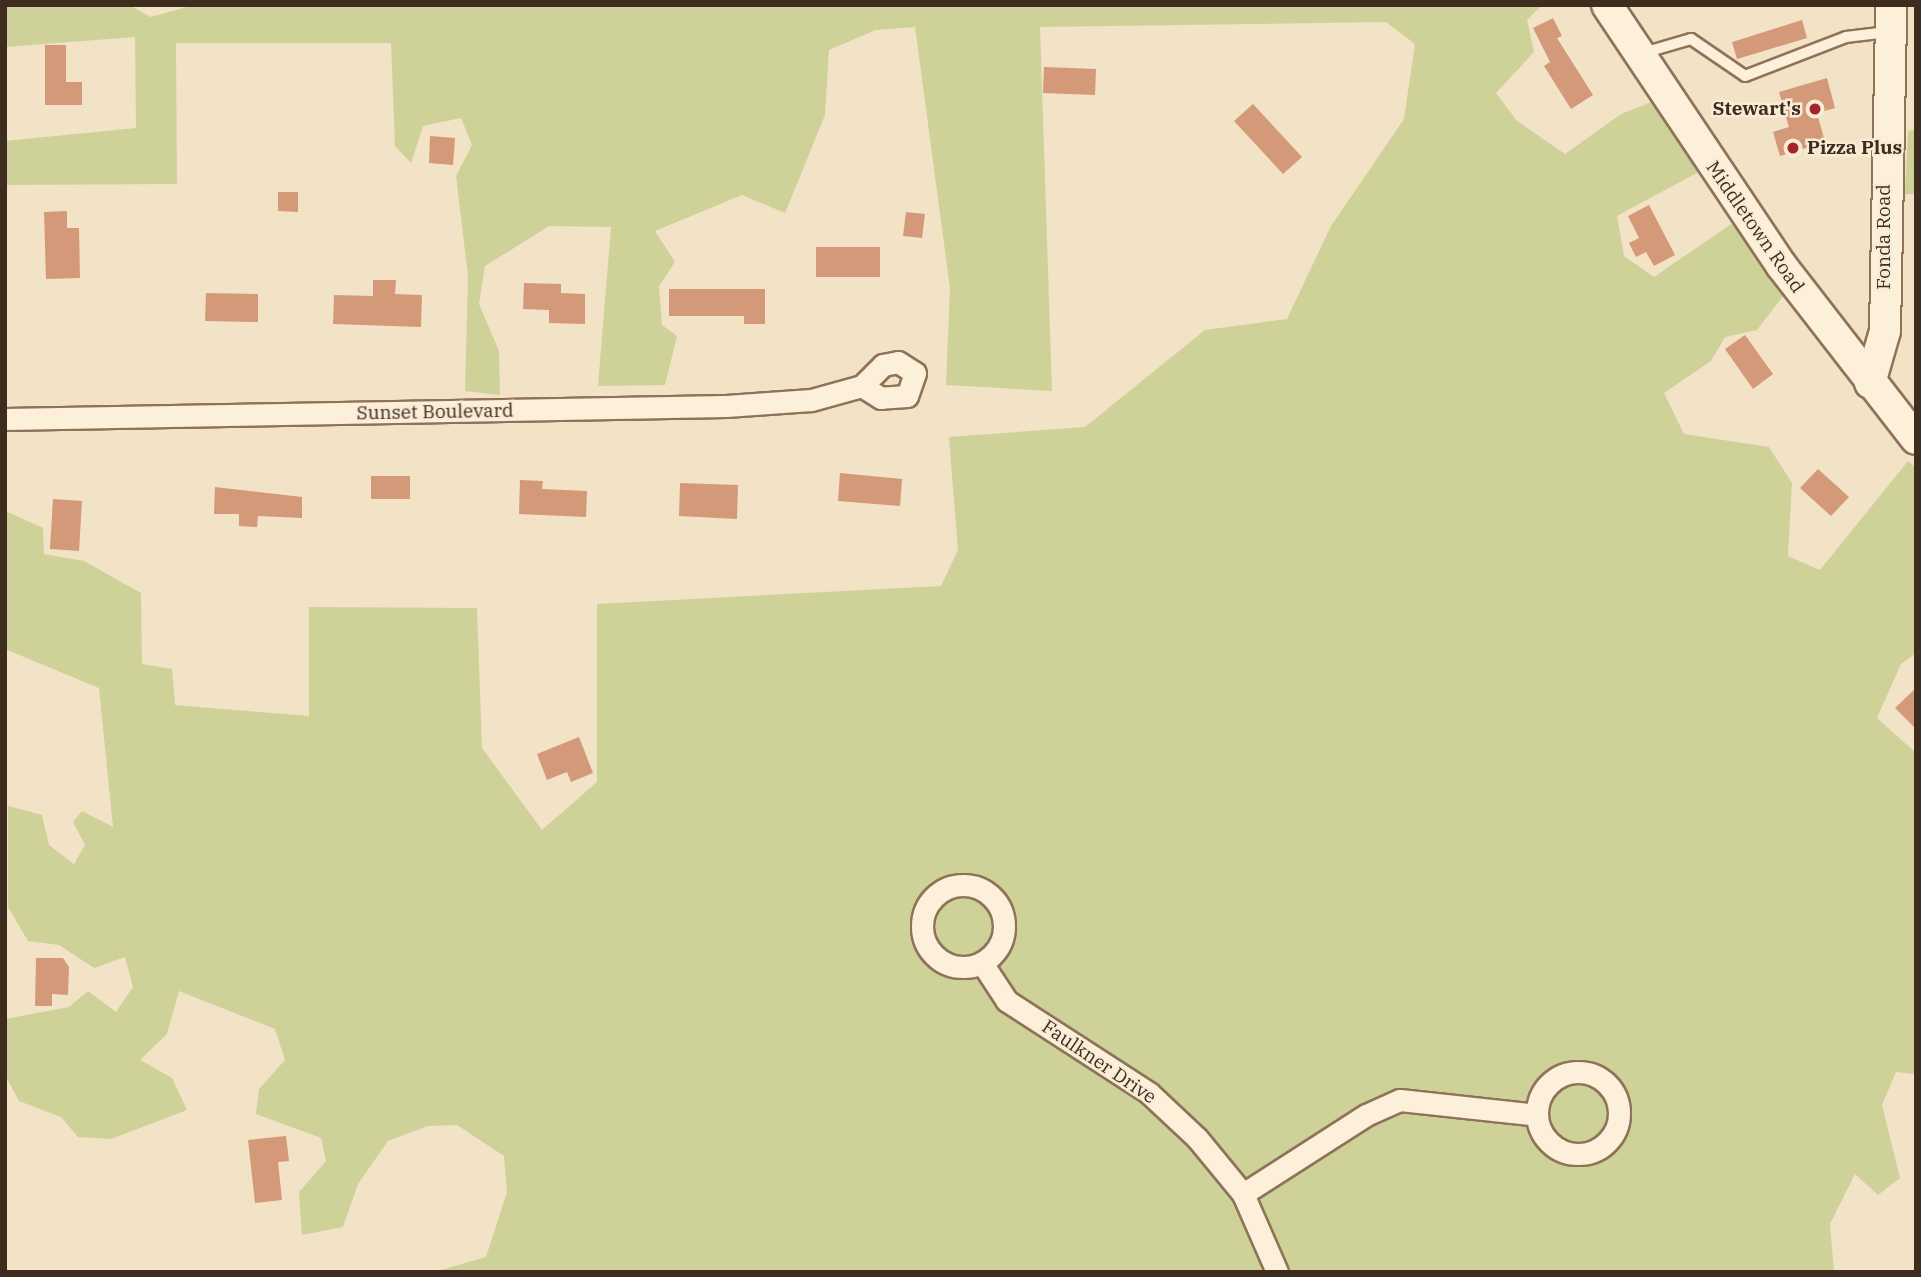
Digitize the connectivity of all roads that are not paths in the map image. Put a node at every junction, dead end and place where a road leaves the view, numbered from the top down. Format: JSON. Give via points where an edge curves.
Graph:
{"nodes":[{"id":1,"x":1608,"y":5,"type":"edge"},
{"id":2,"x":1890,"y":19,"type":"edge"},
{"id":3,"x":1639,"y":54,"type":"junction"},
{"id":4,"x":1870,"y":383,"type":"junction"},
{"id":5,"x":862,"y":386,"type":"dead end"},
{"id":6,"x":5,"y":419,"type":"edge"},
{"id":7,"x":1916,"y":439,"type":"edge"},
{"id":8,"x":982,"y":963,"type":"dead end"},
{"id":9,"x":1537,"y":1115,"type":"dead end"},
{"id":10,"x":1244,"y":1194,"type":"junction"},
{"id":11,"x":1277,"y":1272,"type":"edge"}],
"edges":[{"from":1,"to":3,"type":"street","name":"Middletown Road"},
{"from":2,"to":3,"type":"lane","via":[[1745,76],[1691,39]]},
{"from":2,"to":4,"type":"street","name":"Fonda Road","via":[[1885,331]]},
{"from":3,"to":4,"type":"street","name":"Middletown Road","via":[[1781,265]]},
{"from":4,"to":7,"type":"street","name":"Middletown Road"},
{"from":5,"to":6,"type":"street","name":"Sunset Boulevard","via":[[811,400],[726,406]]},
{"from":8,"to":10,"type":"street","name":"Faulkner Drive","via":[[1007,1001],[1149,1093]]},
{"from":9,"to":10,"type":"street","via":[[1400,1100],[1366,1115]]},
{"from":10,"to":11,"type":"street","name":"Faulkner Drive"}]}
